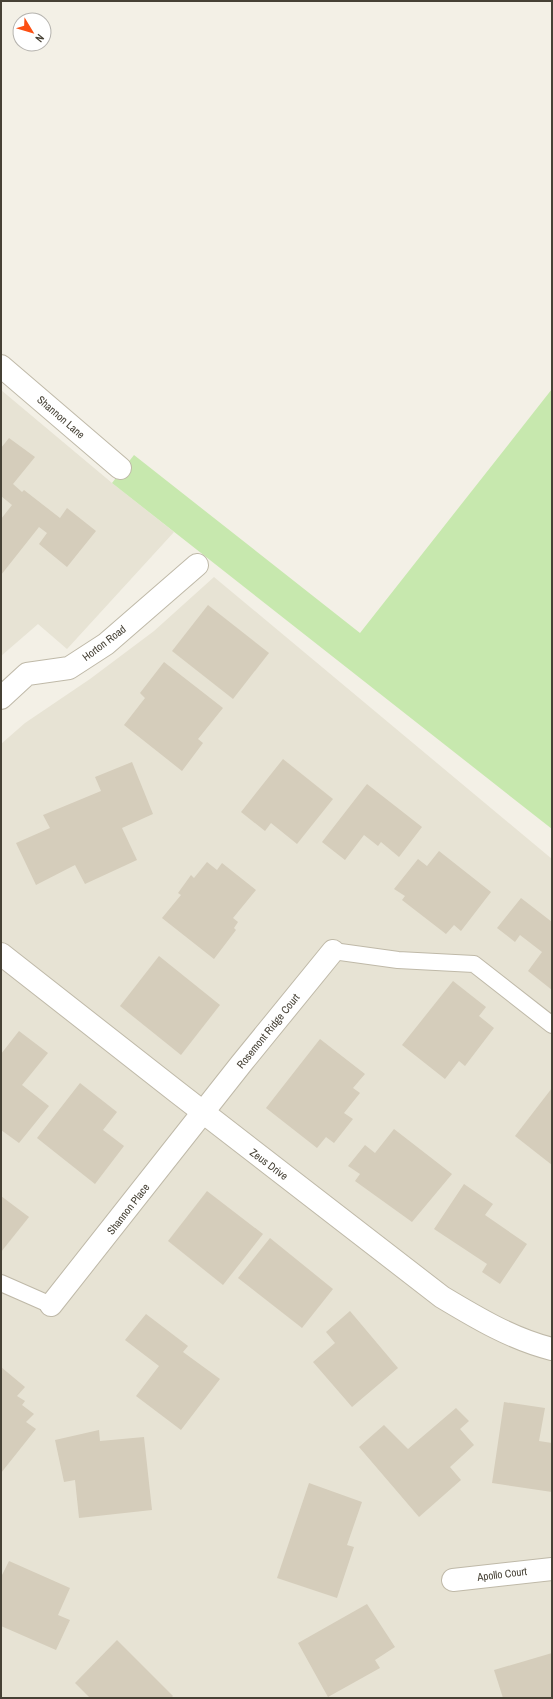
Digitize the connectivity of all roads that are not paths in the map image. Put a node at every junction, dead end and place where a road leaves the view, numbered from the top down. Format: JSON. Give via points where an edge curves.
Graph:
{"nodes":[{"id":1,"x":1,"y":366,"type":"edge"},
{"id":2,"x":120,"y":468,"type":"dead end"},
{"id":3,"x":197,"y":565,"type":"dead end"},
{"id":4,"x":1,"y":698,"type":"edge"},
{"id":5,"x":333,"y":951,"type":"joint"},
{"id":6,"x":1,"y":954,"type":"edge"},
{"id":7,"x":552,"y":1025,"type":"edge"},
{"id":8,"x":203,"y":1112,"type":"junction"},
{"id":9,"x":1,"y":1283,"type":"edge"},
{"id":10,"x":51,"y":1305,"type":"joint"},
{"id":11,"x":552,"y":1349,"type":"edge"},
{"id":12,"x":552,"y":1569,"type":"edge"},
{"id":13,"x":453,"y":1580,"type":"dead end"}],
"edges":[{"from":1,"to":2,"type":"street","name":"Shannon Lane"},
{"from":3,"to":4,"type":"street","name":"Horton Road","via":[[106,644],[69,668],[28,674]]},
{"from":5,"to":7,"type":"lane","via":[[398,960],[474,964]]},
{"from":5,"to":8,"type":"street","name":"Rosemont Ridge Court"},
{"from":6,"to":8,"type":"street","name":"Zeus Drive"},
{"from":8,"to":10,"type":"street","name":"Shannon Place"},
{"from":8,"to":11,"type":"street","name":"Zeus Drive","via":[[442,1297],[511,1335]]},
{"from":9,"to":10,"type":"lane"},
{"from":12,"to":13,"type":"street","name":"Apollo Court"}]}
